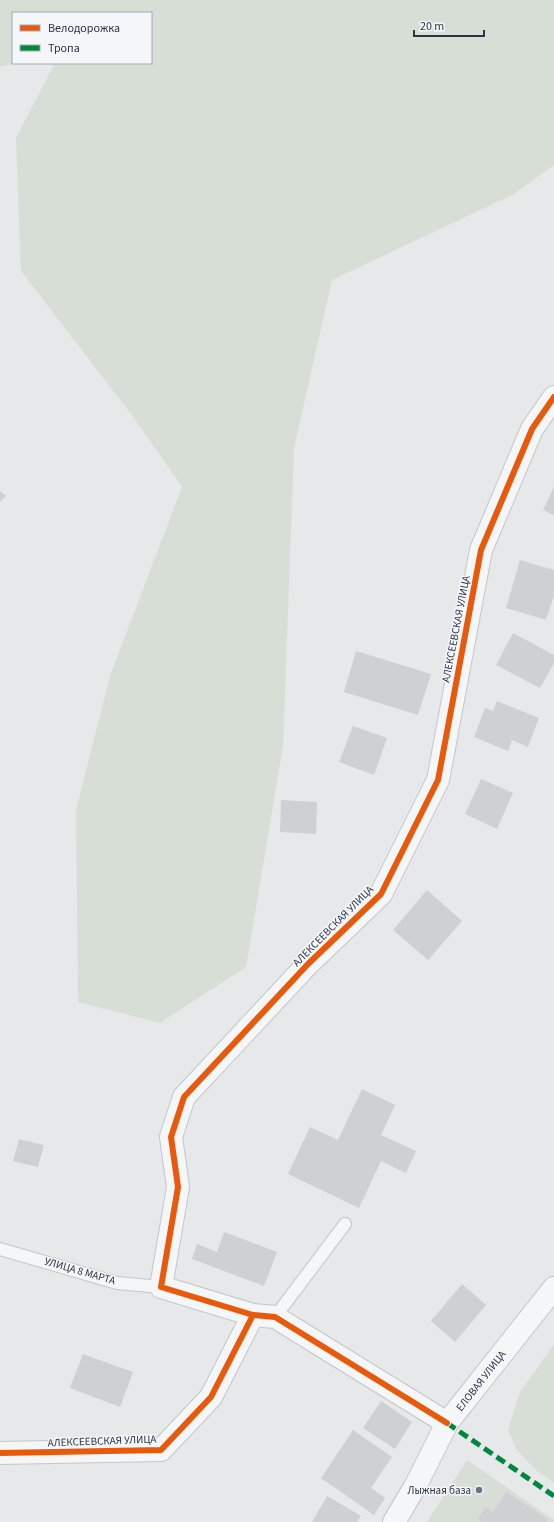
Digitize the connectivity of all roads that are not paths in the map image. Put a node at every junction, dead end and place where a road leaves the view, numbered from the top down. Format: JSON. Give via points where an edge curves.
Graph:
{"nodes":[{"id":1,"x":554,"y":397,"type":"edge"},
{"id":2,"x":345,"y":1224,"type":"dead end"},
{"id":3,"x":0,"y":1249,"type":"edge"},
{"id":4,"x":161,"y":1287,"type":"junction"},
{"id":5,"x":554,"y":1288,"type":"edge"},
{"id":6,"x":252,"y":1315,"type":"junction"},
{"id":7,"x":275,"y":1317,"type":"junction"},
{"id":8,"x":447,"y":1423,"type":"junction"},
{"id":9,"x":0,"y":1454,"type":"edge"},
{"id":10,"x":394,"y":1522,"type":"edge"}],
"edges":[{"from":1,"to":4,"type":"street","name":"АЛЕКСЕЕВСКАЯ УЛИЦА","via":[[532,429],[481,550],[438,780],[381,894],[308,964],[184,1097],[171,1137],[178,1187]]},
{"from":2,"to":7,"type":"lane"},
{"from":3,"to":4,"type":"lane","name":"УЛИЦА 8 МАРТА","via":[[117,1283]]},
{"from":4,"to":6,"type":"street"},
{"from":5,"to":8,"type":"street","name":"ЕЛОВАЯ УЛИЦА"},
{"from":6,"to":7,"type":"street"},
{"from":6,"to":9,"type":"street","name":"АЛЕКСЕЕВСКАЯ УЛИЦА","via":[[211,1397],[161,1450]]},
{"from":7,"to":8,"type":"street"},
{"from":8,"to":10,"type":"street","name":"ЕЛОВАЯ УЛИЦА"}]}
